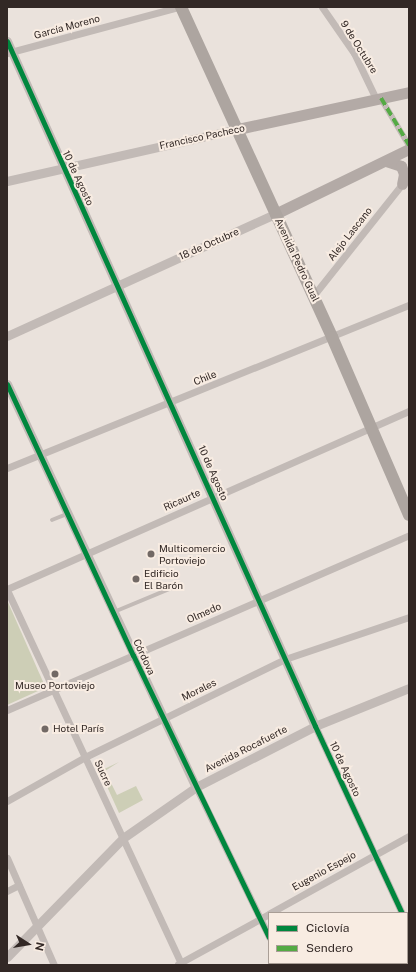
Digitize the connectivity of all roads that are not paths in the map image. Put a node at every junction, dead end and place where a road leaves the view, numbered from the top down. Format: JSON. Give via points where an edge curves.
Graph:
{"nodes":[{"id":1,"x":180,"y":7,"type":"edge"},
{"id":2,"x":322,"y":7,"type":"edge"},
{"id":3,"x":7,"y":41,"type":"edge"},
{"id":4,"x":9,"y":53,"type":"edge"},
{"id":5,"x":405,"y":92,"type":"edge"},
{"id":6,"x":379,"y":99,"type":"junction"},
{"id":7,"x":238,"y":129,"type":"junction"},
{"id":8,"x":409,"y":145,"type":"edge"},
{"id":9,"x":409,"y":149,"type":"edge"},
{"id":10,"x":386,"y":162,"type":"junction"},
{"id":11,"x":63,"y":168,"type":"junction"},
{"id":12,"x":409,"y":172,"type":"edge"},
{"id":13,"x":7,"y":181,"type":"edge"},
{"id":14,"x":405,"y":181,"type":"edge"},
{"id":15,"x":275,"y":214,"type":"junction"},
{"id":16,"x":118,"y":285,"type":"junction"},
{"id":17,"x":314,"y":296,"type":"junction"},
{"id":18,"x":409,"y":304,"type":"edge"},
{"id":19,"x":7,"y":336,"type":"edge"},
{"id":20,"x":332,"y":338,"type":"junction"},
{"id":21,"x":7,"y":384,"type":"edge"},
{"id":22,"x":171,"y":403,"type":"junction"},
{"id":23,"x":409,"y":410,"type":"edge"},
{"id":24,"x":371,"y":427,"type":"junction"},
{"id":25,"x":40,"y":455,"type":"junction"},
{"id":26,"x":7,"y":468,"type":"edge"},
{"id":27,"x":214,"y":496,"type":"junction"},
{"id":28,"x":67,"y":514,"type":"junction"},
{"id":29,"x":409,"y":515,"type":"edge"},
{"id":30,"x":52,"y":520,"type":"dead end"},
{"id":31,"x":409,"y":535,"type":"edge"},
{"id":32,"x":85,"y":553,"type":"junction"},
{"id":33,"x":174,"y":587,"type":"dead end"},
{"id":34,"x":7,"y":589,"type":"edge"},
{"id":35,"x":260,"y":600,"type":"junction"},
{"id":36,"x":113,"y":613,"type":"junction"},
{"id":37,"x":409,"y":617,"type":"edge"},
{"id":38,"x":133,"y":655,"type":"junction"},
{"id":39,"x":285,"y":659,"type":"junction"},
{"id":40,"x":409,"y":688,"type":"edge"},
{"id":41,"x":53,"y":689,"type":"junction"},
{"id":42,"x":7,"y":710,"type":"edge"},
{"id":43,"x":163,"y":719,"type":"junction"},
{"id":44,"x":315,"y":726,"type":"junction"},
{"id":45,"x":85,"y":757,"type":"junction"},
{"id":46,"x":196,"y":788,"type":"junction"},
{"id":47,"x":7,"y":801,"type":"edge"},
{"id":48,"x":409,"y":836,"type":"edge"},
{"id":49,"x":123,"y":838,"type":"junction"},
{"id":50,"x":374,"y":855,"type":"junction"},
{"id":51,"x":7,"y":858,"type":"edge"},
{"id":52,"x":19,"y":885,"type":"junction"},
{"id":53,"x":7,"y":891,"type":"edge"},
{"id":54,"x":272,"y":912,"type":"edge"},
{"id":55,"x":402,"y":912,"type":"edge"},
{"id":56,"x":268,"y":914,"type":"edge"},
{"id":57,"x":260,"y":919,"type":"junction"},
{"id":58,"x":36,"y":926,"type":"junction"},
{"id":59,"x":268,"y":935,"type":"edge"},
{"id":60,"x":7,"y":957,"type":"edge"},
{"id":61,"x":180,"y":964,"type":"edge"},
{"id":62,"x":54,"y":965,"type":"edge"}],
"edges":[{"from":1,"to":4,"type":"street","name":"García Moreno"},
{"from":1,"to":7,"type":"highway","name":"Avenida Pedro Gual"},
{"from":2,"to":6,"type":"street","name":"9 de Octubre","via":[[354,54]]},
{"from":3,"to":4,"type":"street","name":"10 de Agosto"},
{"from":4,"to":11,"type":"street","name":"10 de Agosto"},
{"from":5,"to":6,"type":"main road","name":"Francisco Pacheco"},
{"from":6,"to":7,"type":"main road","name":"Francisco Pacheco"},
{"from":6,"to":8,"type":"street"},
{"from":7,"to":11,"type":"street","name":"Francisco Pacheco"},
{"from":7,"to":15,"type":"highway","name":"Avenida Pedro Gual"},
{"from":9,"to":10,"type":"main road","name":"18 de Octubre"},
{"from":10,"to":14,"type":"main road","via":[[402,166]]},
{"from":10,"to":15,"type":"main road","name":"18 de Octubre"},
{"from":11,"to":13,"type":"street","name":"Francisco Pacheco"},
{"from":11,"to":16,"type":"street","name":"10 de Agosto"},
{"from":12,"to":14,"type":"street","name":"Alejo Lascano"},
{"from":14,"to":17,"type":"street","name":"Alejo Lascano"},
{"from":15,"to":16,"type":"street","name":"18 de Octubre"},
{"from":15,"to":17,"type":"highway","name":"Avenida Pedro Gual"},
{"from":16,"to":19,"type":"street","name":"18 de Octubre"},
{"from":16,"to":22,"type":"street","name":"10 de Agosto"},
{"from":17,"to":20,"type":"highway","name":"Avenida Pedro Gual"},
{"from":18,"to":20,"type":"street","name":"Chile"},
{"from":20,"to":22,"type":"street","name":"Chile"},
{"from":20,"to":24,"type":"highway","name":"Avenida Pedro Gual"},
{"from":21,"to":25,"type":"street","name":"Córdova"},
{"from":22,"to":25,"type":"street","name":"Chile"},
{"from":22,"to":27,"type":"street","name":"10 de Agosto"},
{"from":23,"to":24,"type":"street","name":"Ricaurte"},
{"from":24,"to":27,"type":"street","name":"Ricaurte"},
{"from":24,"to":29,"type":"highway","name":"Avenida Pedro Gual"},
{"from":25,"to":26,"type":"street","name":"Chile"},
{"from":25,"to":28,"type":"street","name":"Córdova"},
{"from":27,"to":32,"type":"street","name":"Ricaurte"},
{"from":27,"to":35,"type":"street","name":"10 de Agosto"},
{"from":28,"to":30,"type":"lane"},
{"from":28,"to":32,"type":"street","name":"Córdova"},
{"from":31,"to":35,"type":"street","name":"Olmedo"},
{"from":32,"to":34,"type":"street","name":"Ricaurte"},
{"from":32,"to":36,"type":"street","name":"Córdova"},
{"from":33,"to":36,"type":"lane"},
{"from":34,"to":41,"type":"street","name":"Sucre"},
{"from":35,"to":38,"type":"street","name":"Olmedo"},
{"from":35,"to":39,"type":"street","name":"10 de Agosto"},
{"from":36,"to":38,"type":"street","name":"Córdova"},
{"from":37,"to":39,"type":"street","name":"Morales"},
{"from":38,"to":41,"type":"street","name":"Olmedo"},
{"from":38,"to":43,"type":"street","name":"Córdova"},
{"from":39,"to":43,"type":"street","name":"Morales"},
{"from":39,"to":44,"type":"street","name":"10 de Agosto"},
{"from":40,"to":44,"type":"street","name":"Avenida Rocafuerte"},
{"from":41,"to":42,"type":"street","name":"Olmedo"},
{"from":41,"to":45,"type":"street","name":"Sucre"},
{"from":43,"to":45,"type":"street","name":"Morales"},
{"from":43,"to":46,"type":"street","name":"Córdova"},
{"from":44,"to":46,"type":"street","name":"Avenida Rocafuerte"},
{"from":44,"to":50,"type":"street","name":"10 de Agosto"},
{"from":45,"to":47,"type":"street","name":"Morales"},
{"from":45,"to":49,"type":"street","name":"Sucre"},
{"from":46,"to":49,"type":"street","name":"Avenida Rocafuerte"},
{"from":46,"to":57,"type":"street","name":"Córdova"},
{"from":48,"to":50,"type":"street","name":"Eugenio Espejo"},
{"from":49,"to":58,"type":"street","name":"Avenida Rocafuerte"},
{"from":49,"to":61,"type":"street","name":"Sucre"},
{"from":50,"to":54,"type":"street","name":"Eugenio Espejo"},
{"from":50,"to":55,"type":"street","name":"10 de Agosto"},
{"from":51,"to":52,"type":"street"},
{"from":52,"to":53,"type":"street"},
{"from":52,"to":58,"type":"street"},
{"from":56,"to":57,"type":"street","name":"Eugenio Espejo"},
{"from":57,"to":59,"type":"street","name":"Córdova"},
{"from":57,"to":61,"type":"street","name":"Eugenio Espejo"},
{"from":58,"to":60,"type":"street","name":"Avenida Rocafuerte"},
{"from":58,"to":62,"type":"street"}]}
